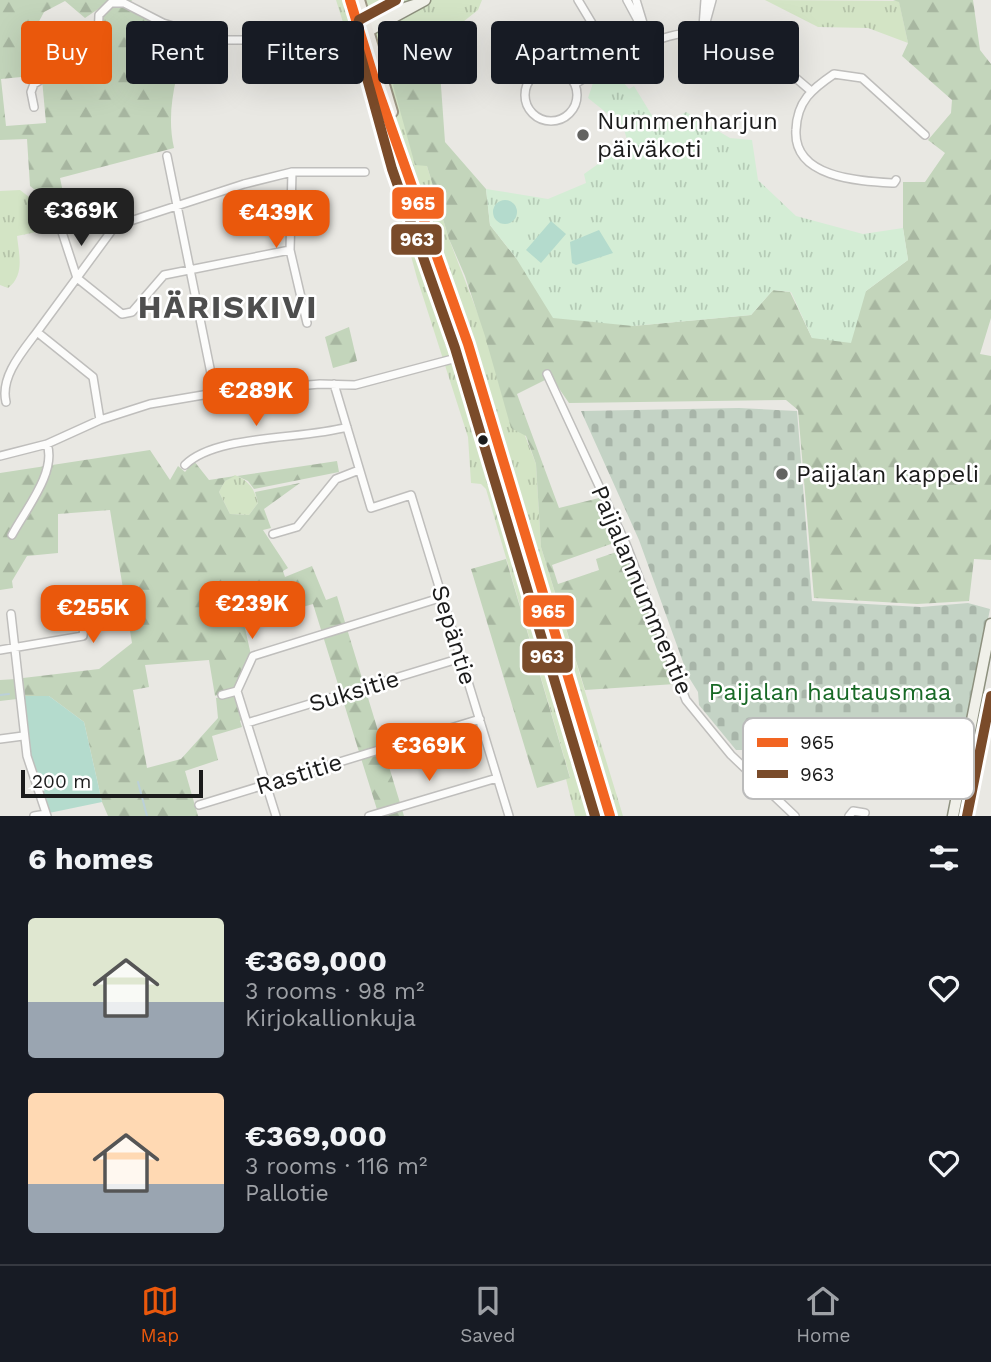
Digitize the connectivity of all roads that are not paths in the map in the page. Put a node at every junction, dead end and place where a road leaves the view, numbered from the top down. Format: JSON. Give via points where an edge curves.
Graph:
{"nodes":[{"id":1,"x":350,"y":0,"type":"edge"},
{"id":2,"x":359,"y":0,"type":"edge"},
{"id":3,"x":425,"y":0,"type":"edge"},
{"id":4,"x":578,"y":0,"type":"edge"},
{"id":5,"x":627,"y":0,"type":"edge"},
{"id":6,"x":636,"y":0,"type":"edge"},
{"id":7,"x":705,"y":0,"type":"edge"},
{"id":8,"x":712,"y":0,"type":"edge"},
{"id":9,"x":361,"y":21,"type":"edge"},
{"id":10,"x":363,"y":21,"type":"edge"},
{"id":11,"x":591,"y":21,"type":"edge"},
{"id":12,"x":639,"y":21,"type":"edge"},
{"id":13,"x":643,"y":21,"type":"edge"},
{"id":14,"x":704,"y":21,"type":"edge"},
{"id":15,"x":709,"y":21,"type":"edge"},
{"id":16,"x":364,"y":27,"type":"joint"},
{"id":17,"x":242,"y":40,"type":"edge"},
{"id":18,"x":799,"y":81,"type":"edge"},
{"id":19,"x":575,"y":84,"type":"joint"},
{"id":20,"x":811,"y":91,"type":"junction"},
{"id":21,"x":34,"y":107,"type":"dead end"},
{"id":22,"x":925,"y":135,"type":"dead end"},
{"id":23,"x":167,"y":156,"type":"dead end"},
{"id":24,"x":292,"y":172,"type":"junction"},
{"id":25,"x":365,"y":173,"type":"dead end"},
{"id":26,"x":897,"y":180,"type":"dead end"},
{"id":27,"x":177,"y":205,"type":"junction"},
{"id":28,"x":61,"y":229,"type":"dead end"},
{"id":29,"x":290,"y":250,"type":"junction"},
{"id":30,"x":190,"y":270,"type":"junction"},
{"id":31,"x":77,"y":278,"type":"junction"},
{"id":32,"x":307,"y":323,"type":"dead end"},
{"id":33,"x":37,"y":332,"type":"junction"},
{"id":34,"x":466,"y":355,"type":"junction"},
{"id":35,"x":547,"y":374,"type":"dead end"},
{"id":36,"x":334,"y":384,"type":"junction"},
{"id":37,"x":215,"y":393,"type":"junction"},
{"id":38,"x":6,"y":402,"type":"dead end"},
{"id":39,"x":100,"y":420,"type":"junction"},
{"id":40,"x":346,"y":428,"type":"junction"},
{"id":41,"x":47,"y":444,"type":"junction"},
{"id":42,"x":0,"y":456,"type":"edge"},
{"id":43,"x":185,"y":465,"type":"dead end"},
{"id":44,"x":359,"y":470,"type":"junction"},
{"id":45,"x":273,"y":534,"type":"dead end"},
{"id":46,"x":12,"y":535,"type":"dead end"},
{"id":47,"x":443,"y":597,"type":"junction"},
{"id":48,"x":86,"y":604,"type":"dead end"},
{"id":49,"x":11,"y":614,"type":"dead end"},
{"id":50,"x":991,"y":624,"type":"edge"},
{"id":51,"x":15,"y":647,"type":"junction"},
{"id":52,"x":0,"y":650,"type":"edge"},
{"id":53,"x":461,"y":658,"type":"junction"},
{"id":54,"x":237,"y":691,"type":"junction"},
{"id":55,"x":222,"y":695,"type":"dead end"},
{"id":56,"x":972,"y":718,"type":"edge"},
{"id":57,"x":480,"y":719,"type":"junction"},
{"id":58,"x":247,"y":723,"type":"junction"},
{"id":59,"x":23,"y":736,"type":"junction"},
{"id":60,"x":0,"y":739,"type":"edge"},
{"id":61,"x":743,"y":766,"type":"edge"},
{"id":62,"x":497,"y":778,"type":"junction"},
{"id":63,"x":266,"y":784,"type":"junction"},
{"id":64,"x":777,"y":799,"type":"edge"},
{"id":65,"x":199,"y":805,"type":"dead end"},
{"id":66,"x":865,"y":813,"type":"dead end"},
{"id":67,"x":46,"y":815,"type":"edge"},
{"id":68,"x":34,"y":816,"type":"edge"},
{"id":69,"x":276,"y":816,"type":"edge"},
{"id":70,"x":369,"y":816,"type":"edge"},
{"id":71,"x":509,"y":816,"type":"edge"},
{"id":72,"x":600,"y":816,"type":"edge"},
{"id":73,"x":610,"y":816,"type":"edge"},
{"id":74,"x":795,"y":816,"type":"edge"},
{"id":75,"x":849,"y":816,"type":"edge"}],
"edges":[{"from":1,"to":9,"type":"main road"},
{"from":2,"to":10,"type":"main road"},
{"from":3,"to":16,"type":"street"},
{"from":4,"to":11,"type":"street"},
{"from":5,"to":12,"type":"street"},
{"from":6,"to":13,"type":"street"},
{"from":7,"to":14,"type":"street"},
{"from":8,"to":15,"type":"street"},
{"from":16,"to":34,"type":"main road"},
{"from":17,"to":21,"type":"street","via":[[218,40],[163,23],[124,3],[111,3],[99,15],[93,47],[34,84]]},
{"from":18,"to":20,"type":"street"},
{"from":19,"to":19,"type":"street","via":[[560,70],[540,71],[526,88],[526,104],[540,119],[563,119],[576,104]]},
{"from":20,"to":22,"type":"street","via":[[834,75],[862,78]]},
{"from":20,"to":26,"type":"street","via":[[796,124],[802,156],[820,170],[845,178]]},
{"from":23,"to":27,"type":"street"},
{"from":24,"to":25,"type":"street"},
{"from":24,"to":27,"type":"street"},
{"from":24,"to":29,"type":"street"},
{"from":27,"to":30,"type":"street"},
{"from":27,"to":31,"type":"street","via":[[115,226]]},
{"from":28,"to":31,"type":"street"},
{"from":29,"to":30,"type":"street"},
{"from":29,"to":32,"type":"street"},
{"from":30,"to":31,"type":"street","via":[[164,275],[132,312],[122,314]]},
{"from":30,"to":37,"type":"street"},
{"from":31,"to":33,"type":"street"},
{"from":33,"to":38,"type":"street","via":[[0,381]]},
{"from":33,"to":39,"type":"street","via":[[93,377]]},
{"from":34,"to":36,"type":"street","via":[[355,385]]},
{"from":34,"to":72,"type":"main road"},
{"from":34,"to":73,"type":"main road"},
{"from":35,"to":61,"type":"street","name":"Paijalannummentie","via":[[626,544],[686,700]]},
{"from":36,"to":37,"type":"street"},
{"from":36,"to":40,"type":"street"},
{"from":37,"to":39,"type":"street","via":[[150,404]]},
{"from":39,"to":41,"type":"street"},
{"from":40,"to":43,"type":"street","via":[[223,445]]},
{"from":40,"to":44,"type":"street"},
{"from":41,"to":42,"type":"street"},
{"from":41,"to":46,"type":"street","via":[[47,470]]},
{"from":44,"to":45,"type":"street","via":[[335,479],[297,527]]},
{"from":44,"to":47,"type":"street","name":"Sepäntie","via":[[371,508],[411,495]]},
{"from":47,"to":53,"type":"street","name":"Sepäntie"},
{"from":47,"to":54,"type":"street","via":[[257,654]]},
{"from":48,"to":51,"type":"street","via":[[83,636]]},
{"from":49,"to":51,"type":"street"},
{"from":50,"to":56,"type":"street"},
{"from":51,"to":52,"type":"street"},
{"from":51,"to":59,"type":"street"},
{"from":53,"to":57,"type":"street","name":"Sepäntie"},
{"from":53,"to":58,"type":"street","name":"Suksitie"},
{"from":54,"to":55,"type":"street"},
{"from":54,"to":58,"type":"street"},
{"from":57,"to":62,"type":"street","name":"Sepäntie"},
{"from":57,"to":63,"type":"street","name":"Rastitie"},
{"from":58,"to":63,"type":"street"},
{"from":59,"to":60,"type":"street"},
{"from":59,"to":67,"type":"street"},
{"from":62,"to":70,"type":"street"},
{"from":62,"to":71,"type":"street","name":"Sepäntie"},
{"from":63,"to":65,"type":"street","name":"Rastitie"},
{"from":63,"to":69,"type":"street"},
{"from":64,"to":74,"type":"street","name":"Paijalannummentie"},
{"from":66,"to":75,"type":"street","via":[[853,811]]},
{"from":67,"to":68,"type":"street"}]}
